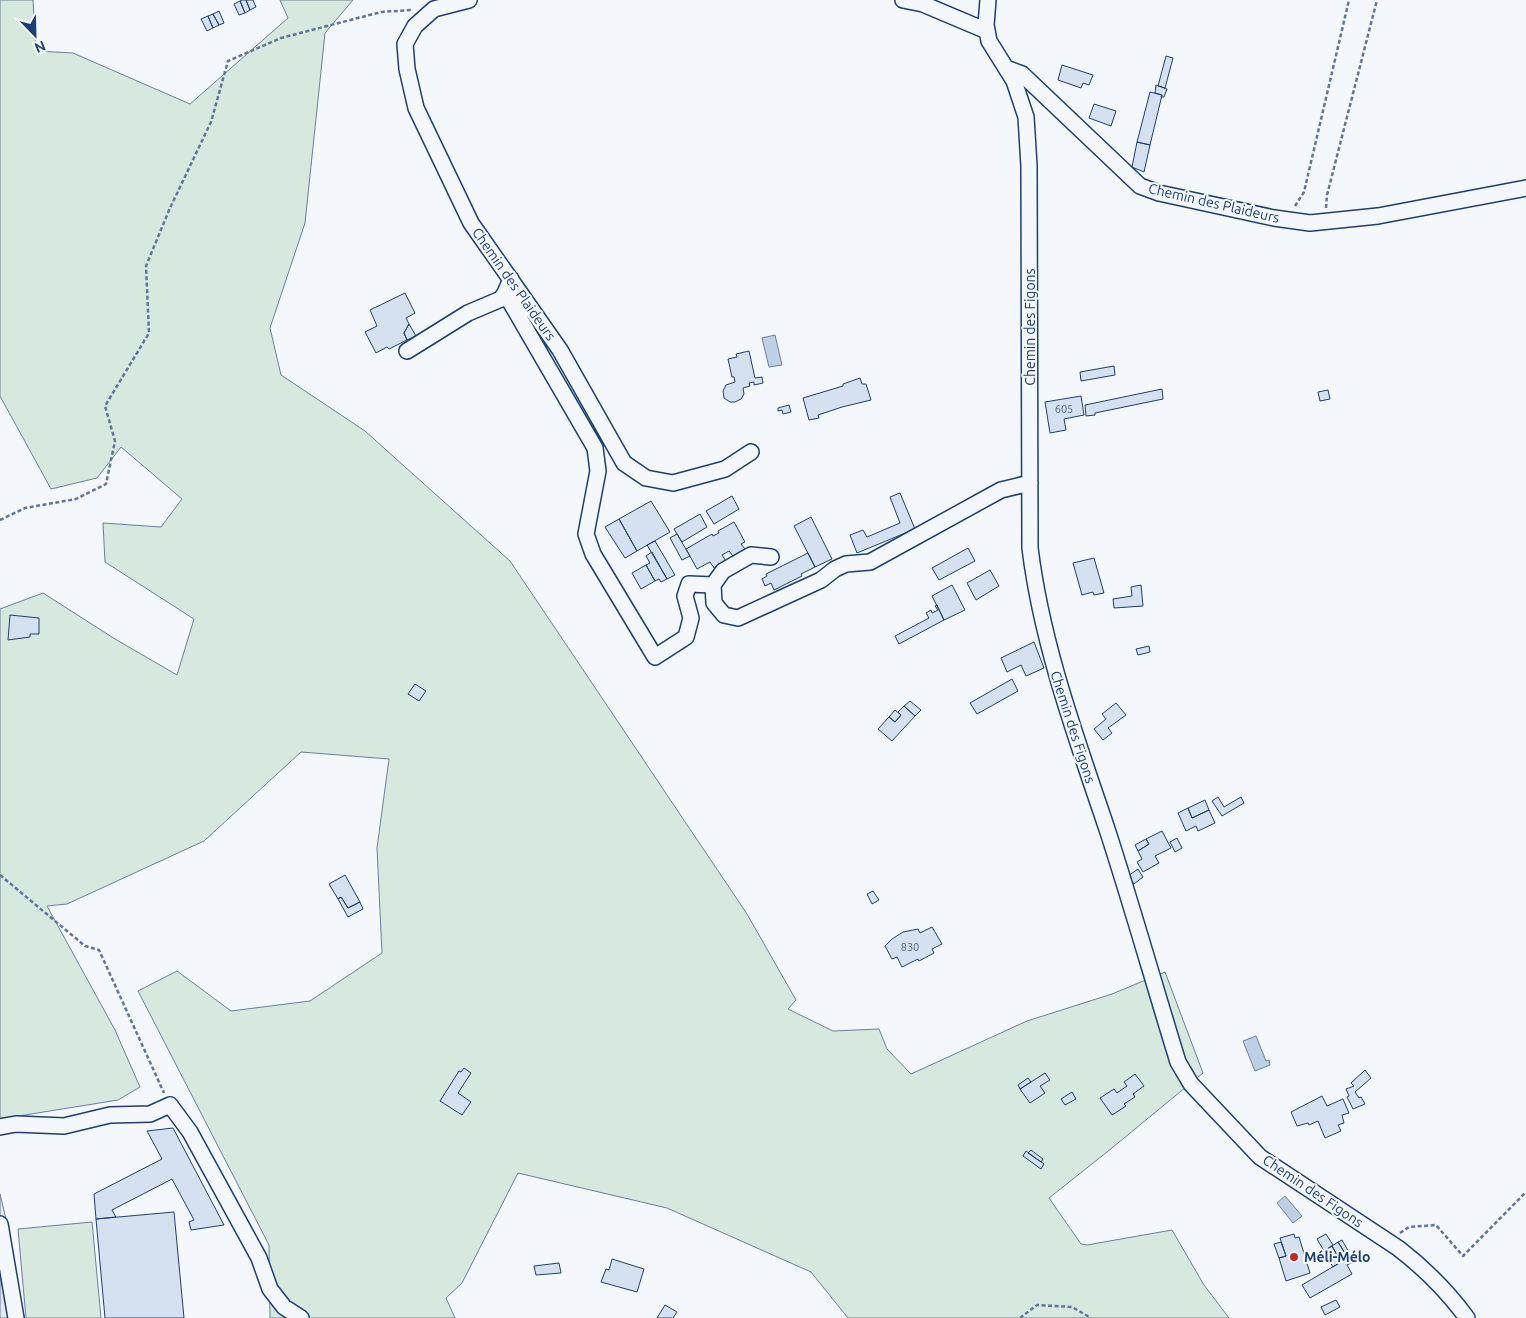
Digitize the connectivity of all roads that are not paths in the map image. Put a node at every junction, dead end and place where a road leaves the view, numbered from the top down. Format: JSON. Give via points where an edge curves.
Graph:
{"nodes":[{"id":1,"x":469,"y":0,"type":"edge"},
{"id":2,"x":903,"y":0,"type":"edge"},
{"id":3,"x":988,"y":0,"type":"edge"},
{"id":4,"x":988,"y":31,"type":"junction"},
{"id":5,"x":1006,"y":68,"type":"junction"},
{"id":6,"x":1526,"y":188,"type":"edge"},
{"id":7,"x":511,"y":279,"type":"junction"},
{"id":8,"x":505,"y":293,"type":"junction"},
{"id":9,"x":407,"y":350,"type":"dead end"},
{"id":10,"x":751,"y":452,"type":"dead end"},
{"id":11,"x":1030,"y":483,"type":"junction"},
{"id":12,"x":771,"y":557,"type":"dead end"},
{"id":13,"x":714,"y":585,"type":"junction"},
{"id":14,"x":0,"y":1128,"type":"edge"},
{"id":15,"x":0,"y":1224,"type":"edge"},
{"id":16,"x":16,"y":1318,"type":"edge"},
{"id":17,"x":301,"y":1318,"type":"edge"},
{"id":18,"x":1467,"y":1318,"type":"edge"}],
"edges":[{"from":1,"to":7,"type":"street","name":"Chemin des Plaideurs","via":[[434,9],[416,26],[405,44],[407,69],[416,108],[471,223]]},
{"from":2,"to":4,"type":"street","via":[[923,4]]},
{"from":3,"to":4,"type":"street","name":"Chemin des Figons"},
{"from":4,"to":5,"type":"street","name":"Chemin des Figons","via":[[990,41]]},
{"from":5,"to":6,"type":"street","name":"Chemin des Plaideurs","via":[[1022,74],[1140,186],[1159,193],[1310,223],[1378,216]]},
{"from":5,"to":11,"type":"street","name":"Chemin des Figons","via":[[1026,117],[1029,166]]},
{"from":7,"to":8,"type":"street"},
{"from":7,"to":10,"type":"street","name":"Chemin des Plaideurs","via":[[560,350],[624,463],[646,478],[673,483],[725,469]]},
{"from":8,"to":9,"type":"street"},
{"from":8,"to":13,"type":"street","via":[[595,448],[598,470],[586,534],[593,554],[655,656],[686,637],[691,618],[685,596],[689,584]]},
{"from":11,"to":13,"type":"street","via":[[1001,490],[870,562],[846,564],[822,580],[738,618],[724,615],[714,603]]},
{"from":11,"to":18,"type":"street","name":"Chemin des Figons","via":[[1031,556],[1048,644],[1178,1062],[1191,1084],[1260,1157],[1415,1261]]},
{"from":12,"to":13,"type":"street","via":[[751,555],[723,572]]},
{"from":14,"to":17,"type":"street","via":[[16,1124],[64,1126],[110,1115],[150,1114],[170,1105],[190,1132],[259,1258],[270,1289],[284,1308]]},
{"from":15,"to":16,"type":"street"}]}
